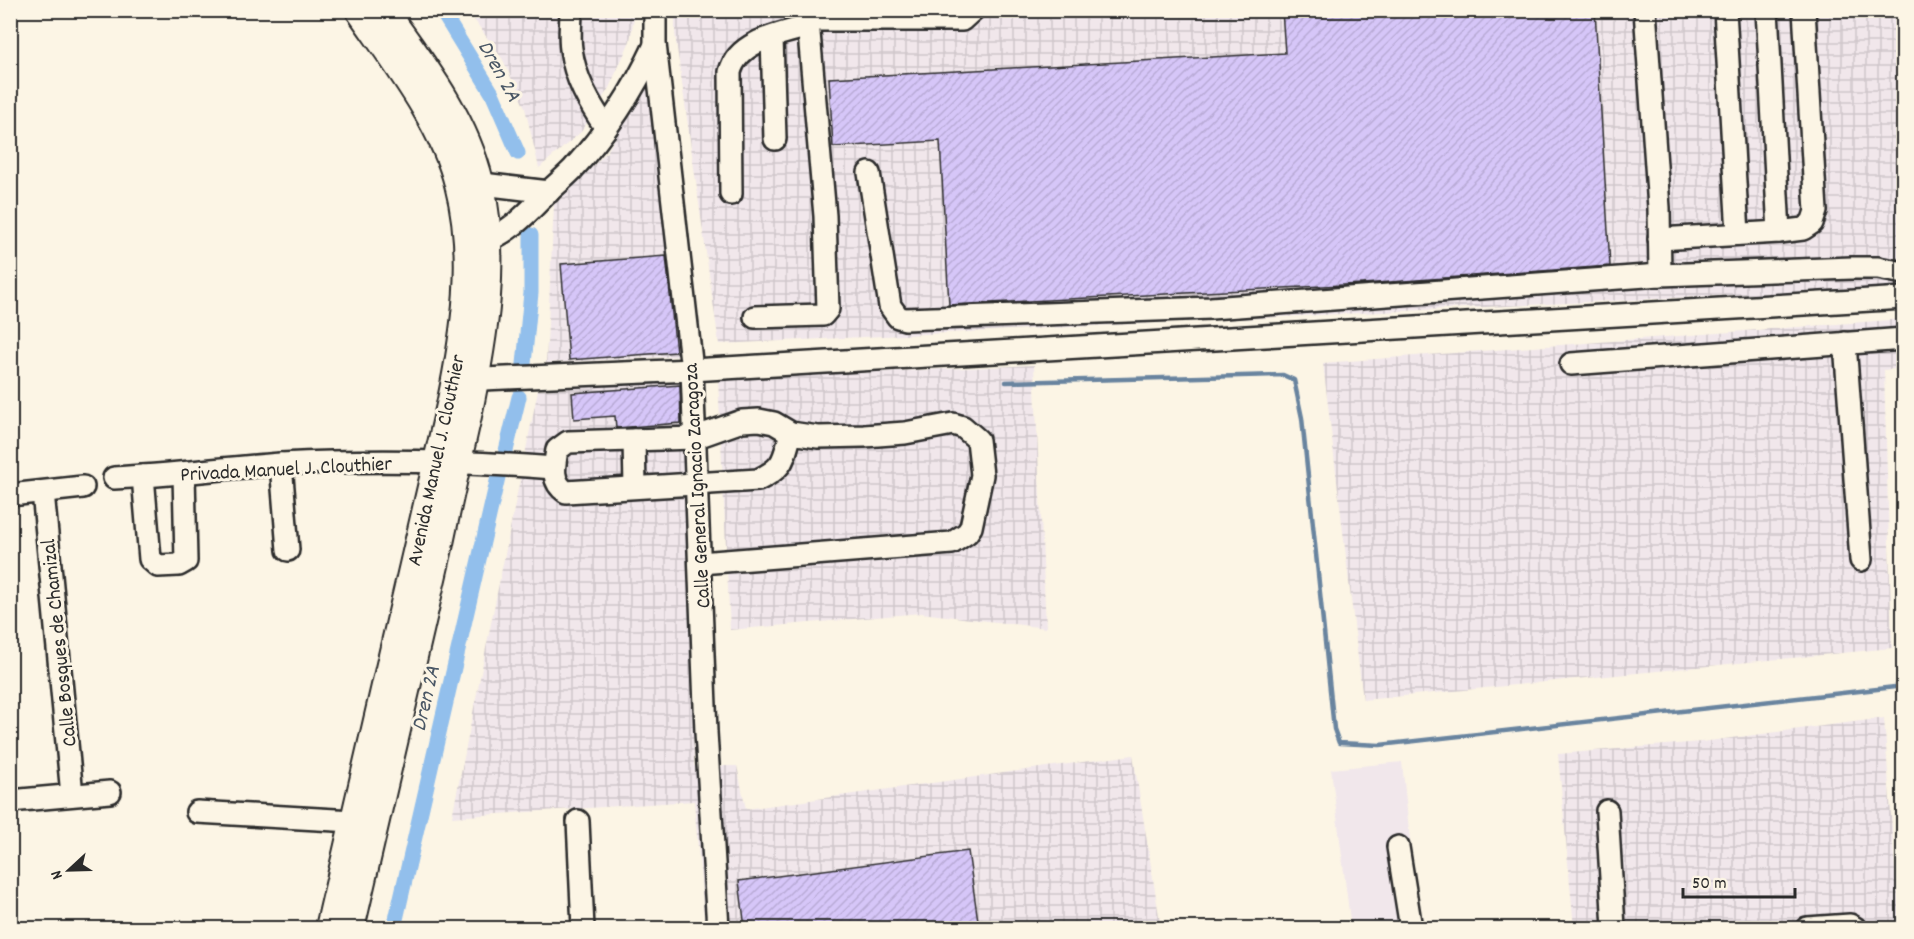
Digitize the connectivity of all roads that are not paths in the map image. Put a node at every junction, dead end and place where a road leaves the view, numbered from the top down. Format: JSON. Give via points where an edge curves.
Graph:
{"nodes":[{"id":1,"x":358,"y":10,"type":"edge"},
{"id":2,"x":384,"y":10,"type":"edge"},
{"id":3,"x":571,"y":10,"type":"edge"},
{"id":4,"x":655,"y":10,"type":"edge"},
{"id":5,"x":973,"y":10,"type":"edge"},
{"id":6,"x":1645,"y":10,"type":"edge"},
{"id":7,"x":1725,"y":10,"type":"edge"},
{"id":8,"x":1767,"y":10,"type":"edge"},
{"id":9,"x":1804,"y":10,"type":"edge"},
{"id":10,"x":808,"y":19,"type":"edge"},
{"id":11,"x":772,"y":37,"type":"junction"},
{"id":12,"x":655,"y":45,"type":"junction"},
{"id":13,"x":606,"y":128,"type":"junction"},
{"id":14,"x":775,"y":139,"type":"dead end"},
{"id":15,"x":869,"y":173,"type":"dead end"},
{"id":16,"x":469,"y":182,"type":"junction"},
{"id":17,"x":549,"y":192,"type":"junction"},
{"id":18,"x":731,"y":194,"type":"dead end"},
{"id":19,"x":1779,"y":232,"type":"junction"},
{"id":20,"x":1738,"y":234,"type":"junction"},
{"id":21,"x":1659,"y":239,"type":"junction"},
{"id":22,"x":479,"y":245,"type":"junction"},
{"id":23,"x":1904,"y":273,"type":"edge"},
{"id":24,"x":1660,"y":275,"type":"junction"},
{"id":25,"x":1904,"y":298,"type":"edge"},
{"id":26,"x":755,"y":317,"type":"dead end"},
{"id":27,"x":1904,"y":339,"type":"edge"},
{"id":28,"x":1845,"y":343,"type":"junction"},
{"id":29,"x":1571,"y":364,"type":"dead end"},
{"id":30,"x":692,"y":370,"type":"junction"},
{"id":31,"x":465,"y":380,"type":"junction"},
{"id":32,"x":791,"y":433,"type":"junction"},
{"id":33,"x":694,"y":438,"type":"junction"},
{"id":34,"x":634,"y":440,"type":"junction"},
{"id":35,"x":447,"y":461,"type":"junction"},
{"id":36,"x":281,"y":465,"type":"junction"},
{"id":37,"x":554,"y":468,"type":"junction"},
{"id":38,"x":184,"y":474,"type":"junction"},
{"id":39,"x":143,"y":476,"type":"junction"},
{"id":40,"x":114,"y":478,"type":"dead end"},
{"id":41,"x":695,"y":483,"type":"junction"},
{"id":42,"x":83,"y":487,"type":"dead end"},
{"id":43,"x":635,"y":487,"type":"junction"},
{"id":44,"x":43,"y":492,"type":"junction"},
{"id":45,"x":10,"y":495,"type":"edge"},
{"id":46,"x":288,"y":550,"type":"dead end"},
{"id":47,"x":1861,"y":560,"type":"dead end"},
{"id":48,"x":700,"y":563,"type":"junction"},
{"id":49,"x":110,"y":792,"type":"dead end"},
{"id":50,"x":72,"y":795,"type":"junction"},
{"id":51,"x":10,"y":801,"type":"edge"},
{"id":52,"x":1607,"y":811,"type":"dead end"},
{"id":53,"x":196,"y":812,"type":"dead end"},
{"id":54,"x":578,"y":821,"type":"dead end"},
{"id":55,"x":364,"y":823,"type":"junction"},
{"id":56,"x":1398,"y":847,"type":"dead end"},
{"id":57,"x":329,"y":928,"type":"edge"},
{"id":58,"x":351,"y":928,"type":"edge"},
{"id":59,"x":583,"y":928,"type":"edge"},
{"id":60,"x":718,"y":928,"type":"edge"},
{"id":61,"x":1411,"y":928,"type":"edge"},
{"id":62,"x":1614,"y":928,"type":"edge"},
{"id":63,"x":1807,"y":928,"type":"edge"},
{"id":64,"x":1855,"y":928,"type":"edge"}],
"edges":[{"from":1,"to":16,"type":"main road","name":"Avenida Manuel J. Clouthier","via":[[421,101],[445,149]]},
{"from":2,"to":16,"type":"main road","name":"Avenida Manuel J. Clouthier","via":[[443,96],[468,145]]},
{"from":3,"to":13,"type":"street","via":[[570,48],[575,71]]},
{"from":4,"to":12,"type":"street","name":"Calle General Ignacio Zaragoza"},
{"from":5,"to":10,"type":"street","via":[[962,20]]},
{"from":6,"to":21,"type":"street"},
{"from":7,"to":20,"type":"street"},
{"from":8,"to":19,"type":"street"},
{"from":9,"to":19,"type":"street","via":[[1815,218],[1803,229]]},
{"from":10,"to":11,"type":"street"},
{"from":10,"to":26,"type":"street","via":[[825,216],[828,309],[824,315]]},
{"from":11,"to":14,"type":"street"},
{"from":11,"to":18,"type":"street","via":[[747,48],[732,64]]},
{"from":12,"to":13,"type":"street","via":[[642,74]]},
{"from":12,"to":30,"type":"street","name":"Calle General Ignacio Zaragoza"},
{"from":13,"to":17,"type":"street"},
{"from":15,"to":24,"type":"street","via":[[890,306],[898,317],[905,319],[1211,308]]},
{"from":16,"to":17,"type":"street"},
{"from":16,"to":22,"type":"main road","name":"Avenida Manuel J. Clouthier","via":[[465,214]]},
{"from":17,"to":22,"type":"street","via":[[521,221]]},
{"from":19,"to":20,"type":"street"},
{"from":20,"to":21,"type":"street"},
{"from":21,"to":24,"type":"street"},
{"from":22,"to":31,"type":"main road","name":"Avenida Manuel J. Clouthier","via":[[468,290]]},
{"from":23,"to":24,"type":"street","via":[[1852,268]]},
{"from":25,"to":30,"type":"street"},
{"from":27,"to":28,"type":"street"},
{"from":28,"to":29,"type":"street"},
{"from":28,"to":47,"type":"street"},
{"from":30,"to":31,"type":"street"},
{"from":30,"to":33,"type":"street","name":"Calle General Ignacio Zaragoza"},
{"from":31,"to":35,"type":"main road","name":"Avenida Manuel J. Clouthier"},
{"from":32,"to":33,"type":"street","via":[[759,420],[742,421]]},
{"from":32,"to":41,"type":"street","via":[[783,463],[776,471],[758,480]]},
{"from":32,"to":48,"type":"street","via":[[864,436],[953,424],[963,427],[978,440],[982,475],[971,527],[952,543]]},
{"from":33,"to":34,"type":"street"},
{"from":33,"to":41,"type":"street","name":"Calle General Ignacio Zaragoza"},
{"from":34,"to":37,"type":"street","via":[[568,442],[557,450]]},
{"from":34,"to":43,"type":"street"},
{"from":35,"to":36,"type":"street","name":"Privada Manuel J. Clouthier"},
{"from":35,"to":37,"type":"street","name":"Privada Manuel J. Clouthier"},
{"from":35,"to":55,"type":"main road","name":"Avenida Manuel J. Clouthier"},
{"from":36,"to":38,"type":"street","name":"Privada Manuel J. Clouthier"},
{"from":36,"to":46,"type":"street"},
{"from":37,"to":43,"type":"street","via":[[556,483],[566,492]]},
{"from":38,"to":39,"type":"street","name":"Privada Manuel J. Clouthier"},
{"from":38,"to":39,"type":"street","via":[[186,561],[179,565],[158,566],[150,559]]},
{"from":39,"to":40,"type":"street","name":"Privada Manuel J. Clouthier"},
{"from":41,"to":43,"type":"street"},
{"from":41,"to":48,"type":"street","name":"Calle General Ignacio Zaragoza"},
{"from":42,"to":44,"type":"street"},
{"from":44,"to":45,"type":"street"},
{"from":44,"to":50,"type":"street","name":"Calle Bosques de Chamizal"},
{"from":48,"to":60,"type":"street","name":"Calle General Ignacio Zaragoza"},
{"from":49,"to":50,"type":"street"},
{"from":50,"to":51,"type":"street"},
{"from":52,"to":62,"type":"street"},
{"from":53,"to":55,"type":"street"},
{"from":54,"to":59,"type":"street"},
{"from":55,"to":57,"type":"main road","name":"Avenida Manuel J. Clouthier"},
{"from":55,"to":58,"type":"main road","name":"Avenida Manuel J. Clouthier"},
{"from":56,"to":61,"type":"street"},
{"from":63,"to":64,"type":"street"}]}
